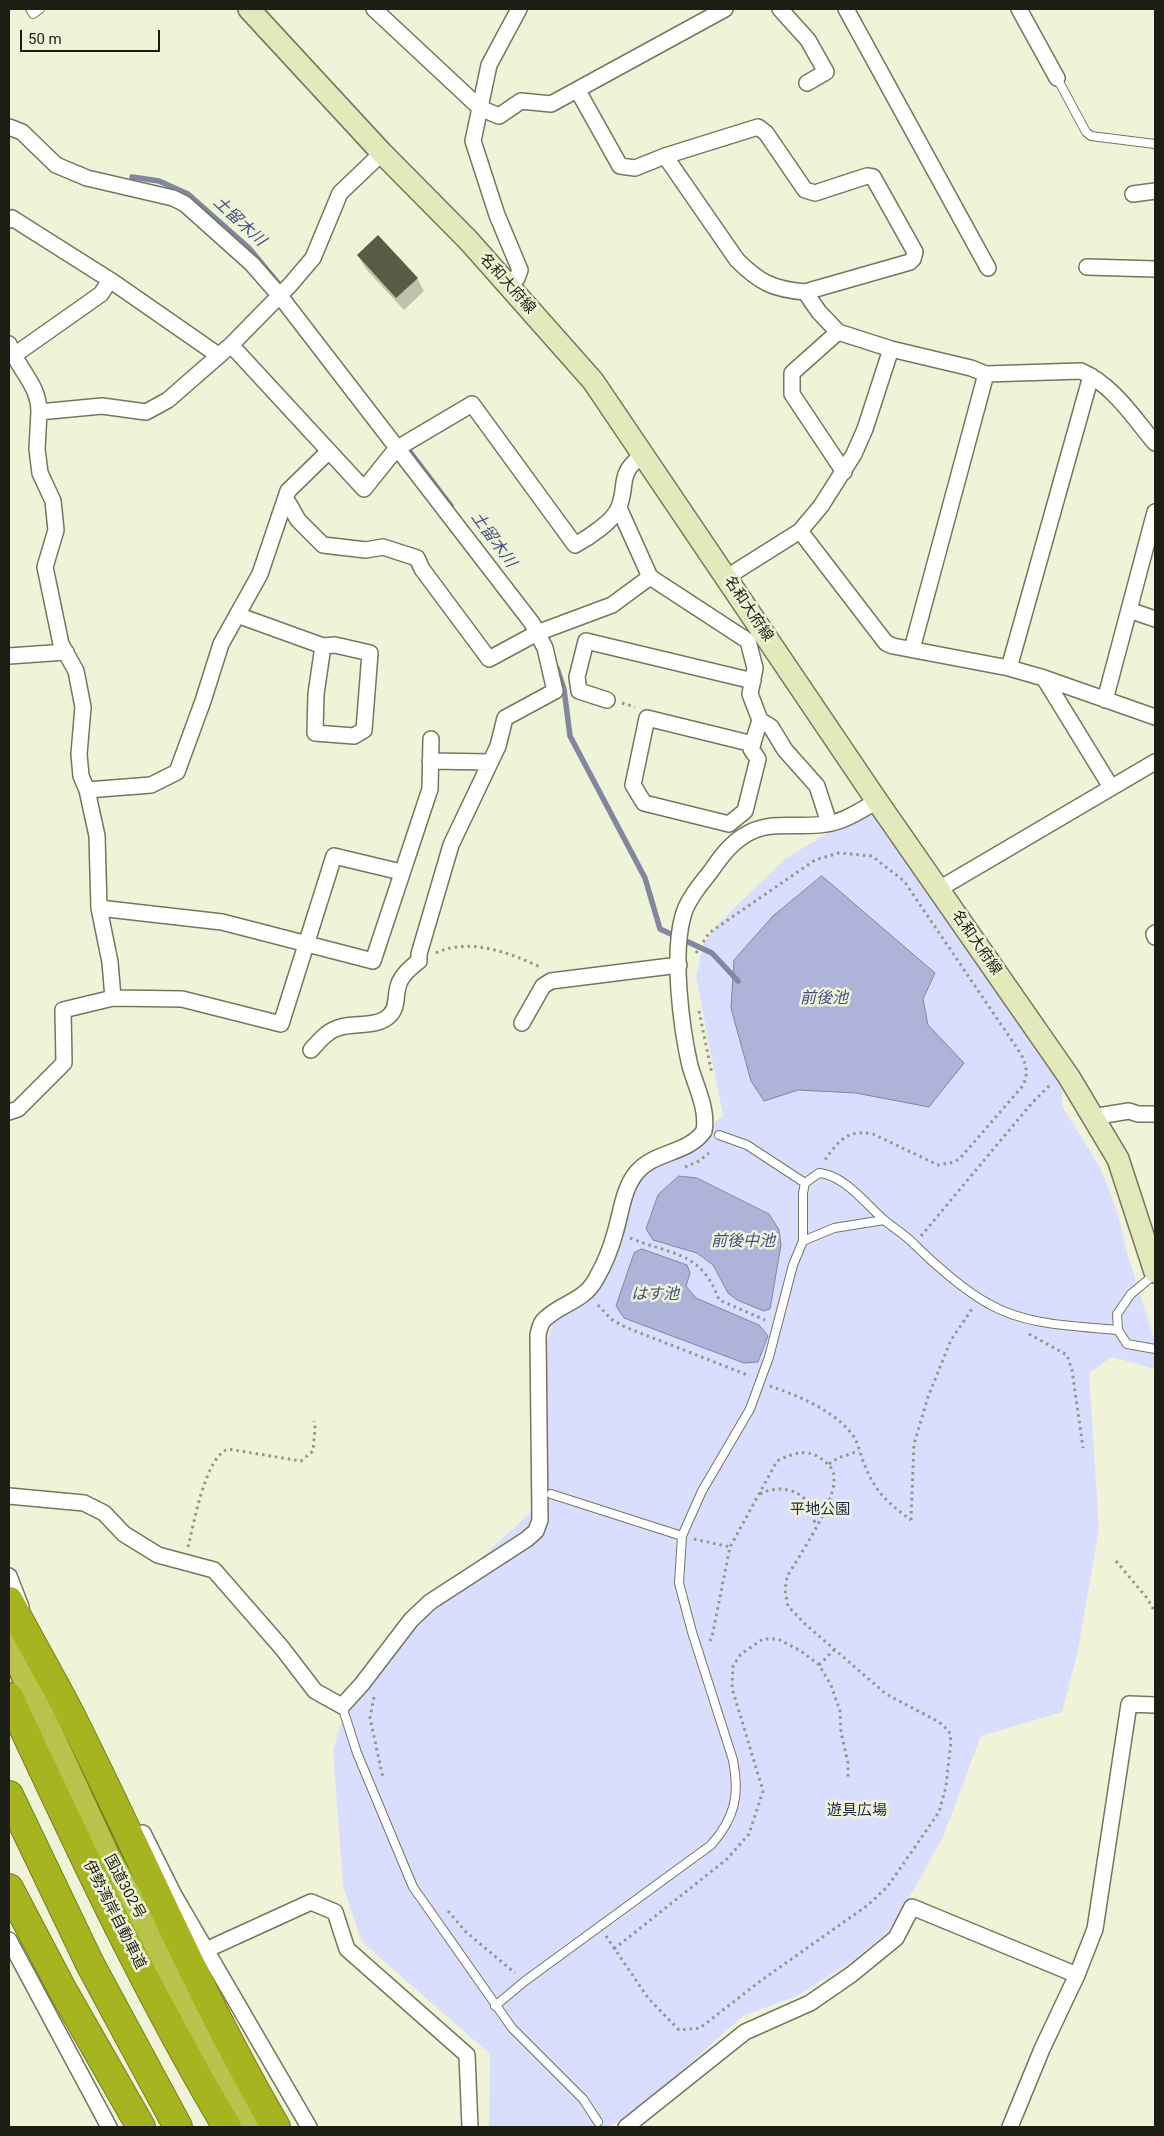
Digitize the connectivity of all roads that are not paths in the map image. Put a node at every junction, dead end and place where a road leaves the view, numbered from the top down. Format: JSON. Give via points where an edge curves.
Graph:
{"nodes":[{"id":1,"x":30,"y":9,"type":"edge"},
{"id":2,"x":40,"y":9,"type":"edge"},
{"id":3,"x":249,"y":9,"type":"edge"},
{"id":4,"x":374,"y":9,"type":"edge"},
{"id":5,"x":519,"y":9,"type":"edge"},
{"id":6,"x":725,"y":9,"type":"edge"},
{"id":7,"x":780,"y":9,"type":"edge"},
{"id":8,"x":846,"y":9,"type":"edge"},
{"id":9,"x":1019,"y":9,"type":"edge"},
{"id":10,"x":1057,"y":78,"type":"joint"},
{"id":11,"x":807,"y":83,"type":"dead end"},
{"id":12,"x":578,"y":90,"type":"junction"},
{"id":13,"x":480,"y":108,"type":"junction"},
{"id":14,"x":9,"y":127,"type":"edge"},
{"id":15,"x":1155,"y":144,"type":"edge"},
{"id":16,"x":382,"y":153,"type":"junction"},
{"id":17,"x":665,"y":156,"type":"junction"},
{"id":18,"x":1155,"y":191,"type":"edge"},
{"id":19,"x":1133,"y":194,"type":"dead end"},
{"id":20,"x":10,"y":218,"type":"edge"},
{"id":21,"x":1087,"y":267,"type":"dead end"},
{"id":22,"x":988,"y":268,"type":"dead end"},
{"id":23,"x":1155,"y":269,"type":"edge"},
{"id":24,"x":110,"y":280,"type":"junction"},
{"id":25,"x":510,"y":286,"type":"junction"},
{"id":26,"x":284,"y":291,"type":"junction"},
{"id":27,"x":805,"y":292,"type":"junction"},
{"id":28,"x":838,"y":332,"type":"junction"},
{"id":29,"x":230,"y":345,"type":"junction"},
{"id":30,"x":891,"y":350,"type":"junction"},
{"id":31,"x":10,"y":352,"type":"edge"},
{"id":32,"x":218,"y":355,"type":"junction"},
{"id":33,"x":986,"y":374,"type":"junction"},
{"id":34,"x":1091,"y":376,"type":"junction"},
{"id":35,"x":39,"y":412,"type":"junction"},
{"id":36,"x":1155,"y":443,"type":"edge"},
{"id":37,"x":402,"y":445,"type":"junction"},
{"id":38,"x":328,"y":452,"type":"junction"},
{"id":39,"x":642,"y":455,"type":"junction"},
{"id":40,"x":844,"y":472,"type":"junction"},
{"id":41,"x":284,"y":503,"type":"junction"},
{"id":42,"x":619,"y":508,"type":"junction"},
{"id":43,"x":1155,"y":512,"type":"edge"},
{"id":44,"x":800,"y":532,"type":"junction"},
{"id":45,"x":650,"y":577,"type":"junction"},
{"id":46,"x":727,"y":577,"type":"junction"},
{"id":47,"x":1129,"y":610,"type":"junction"},
{"id":48,"x":237,"y":615,"type":"junction"},
{"id":49,"x":1155,"y":619,"type":"edge"},
{"id":50,"x":537,"y":633,"type":"junction"},
{"id":51,"x":323,"y":646,"type":"junction"},
{"id":52,"x":912,"y":649,"type":"junction"},
{"id":53,"x":66,"y":652,"type":"junction"},
{"id":54,"x":9,"y":656,"type":"edge"},
{"id":55,"x":1009,"y":668,"type":"junction"},
{"id":56,"x":1044,"y":678,"type":"junction"},
{"id":57,"x":753,"y":681,"type":"junction"},
{"id":58,"x":607,"y":700,"type":"road end"},
{"id":59,"x":1105,"y":700,"type":"junction"},
{"id":60,"x":1155,"y":717,"type":"edge"},
{"id":61,"x":760,"y":720,"type":"junction"},
{"id":62,"x":431,"y":739,"type":"dead end"},
{"id":63,"x":752,"y":744,"type":"junction"},
{"id":64,"x":430,"y":761,"type":"junction"},
{"id":65,"x":490,"y":762,"type":"junction"},
{"id":66,"x":1155,"y":762,"type":"edge"},
{"id":67,"x":1111,"y":787,"type":"junction"},
{"id":68,"x":87,"y":790,"type":"junction"},
{"id":69,"x":877,"y":800,"type":"junction"},
{"id":70,"x":829,"y":824,"type":"junction"},
{"id":71,"x":401,"y":872,"type":"junction"},
{"id":72,"x":939,"y":889,"type":"junction"},
{"id":73,"x":99,"y":908,"type":"junction"},
{"id":74,"x":1155,"y":933,"type":"edge"},
{"id":75,"x":1155,"y":937,"type":"edge"},
{"id":76,"x":306,"y":945,"type":"junction"},
{"id":77,"x":679,"y":965,"type":"junction"},
{"id":78,"x":113,"y":998,"type":"junction"},
{"id":79,"x":522,"y":1022,"type":"dead end"},
{"id":80,"x":311,"y":1050,"type":"dead end"},
{"id":81,"x":9,"y":1112,"type":"edge"},
{"id":82,"x":1155,"y":1114,"type":"edge"},
{"id":83,"x":1092,"y":1117,"type":"junction"},
{"id":84,"x":719,"y":1135,"type":"road end"},
{"id":85,"x":805,"y":1183,"type":"junction"},
{"id":86,"x":884,"y":1220,"type":"junction"},
{"id":87,"x":803,"y":1241,"type":"junction"},
{"id":88,"x":1155,"y":1273,"type":"edge"},
{"id":89,"x":1118,"y":1330,"type":"junction"},
{"id":90,"x":1155,"y":1349,"type":"edge"},
{"id":91,"x":550,"y":1494,"type":"dead end"},
{"id":92,"x":9,"y":1496,"type":"edge"},
{"id":93,"x":682,"y":1536,"type":"junction"},
{"id":94,"x":9,"y":1576,"type":"edge"},
{"id":95,"x":9,"y":1601,"type":"edge"},
{"id":96,"x":9,"y":1638,"type":"edge"},
{"id":97,"x":9,"y":1697,"type":"edge"},
{"id":98,"x":1155,"y":1705,"type":"edge"},
{"id":99,"x":342,"y":1706,"type":"junction"},
{"id":100,"x":9,"y":1795,"type":"edge"},
{"id":101,"x":9,"y":1808,"type":"edge"},
{"id":102,"x":9,"y":1888,"type":"edge"},
{"id":103,"x":9,"y":1940,"type":"edge"},
{"id":104,"x":206,"y":1950,"type":"junction"},
{"id":105,"x":1077,"y":1975,"type":"junction"},
{"id":106,"x":495,"y":2006,"type":"junction"},
{"id":107,"x":598,"y":2122,"type":"dead end"},
{"id":108,"x":109,"y":2127,"type":"edge"},
{"id":109,"x":141,"y":2127,"type":"edge"},
{"id":110,"x":173,"y":2127,"type":"edge"},
{"id":111,"x":178,"y":2127,"type":"edge"},
{"id":112,"x":227,"y":2127,"type":"edge"},
{"id":113,"x":256,"y":2127,"type":"edge"},
{"id":114,"x":276,"y":2127,"type":"edge"},
{"id":115,"x":309,"y":2127,"type":"edge"},
{"id":116,"x":470,"y":2127,"type":"edge"},
{"id":117,"x":626,"y":2127,"type":"edge"},
{"id":118,"x":1010,"y":2127,"type":"edge"}],
"edges":[{"from":1,"to":2,"type":"lane","via":[[33,14]]},
{"from":3,"to":16,"type":"main road","name":"名和大府線"},
{"from":4,"to":13,"type":"street"},
{"from":5,"to":13,"type":"street","via":[[489,65]]},
{"from":6,"to":12,"type":"street"},
{"from":7,"to":11,"type":"street","via":[[808,40],[826,72]]},
{"from":8,"to":22,"type":"street"},
{"from":9,"to":10,"type":"street"},
{"from":10,"to":15,"type":"lane","via":[[1091,136]]},
{"from":12,"to":13,"type":"street","via":[[551,104],[521,101],[499,116]]},
{"from":12,"to":17,"type":"street","via":[[620,166],[635,168]]},
{"from":13,"to":25,"type":"street","via":[[474,141],[477,157],[520,270]]},
{"from":14,"to":26,"type":"street","via":[[22,132],[56,165],[88,178],[173,198],[185,204]]},
{"from":16,"to":25,"type":"main road","name":"名和大府線"},
{"from":16,"to":26,"type":"street","via":[[340,193],[313,258]]},
{"from":17,"to":27,"type":"street","via":[[747,270],[769,286]]},
{"from":17,"to":27,"type":"street","via":[[758,127],[766,133],[805,190],[815,193],[867,176],[873,177],[915,252],[913,259]]},
{"from":18,"to":19,"type":"street"},
{"from":20,"to":24,"type":"street"},
{"from":21,"to":23,"type":"street"},
{"from":24,"to":31,"type":"street","via":[[101,294]]},
{"from":24,"to":32,"type":"street"},
{"from":25,"to":39,"type":"main road","name":"名和大府線","via":[[593,381]]},
{"from":26,"to":29,"type":"street"},
{"from":26,"to":37,"type":"street","via":[[355,392]]},
{"from":27,"to":28,"type":"street"},
{"from":28,"to":30,"type":"street"},
{"from":28,"to":40,"type":"street","via":[[792,373],[791,386],[792,394]]},
{"from":29,"to":32,"type":"street"},
{"from":29,"to":38,"type":"street"},
{"from":30,"to":33,"type":"street"},
{"from":30,"to":40,"type":"street","via":[[865,429]]},
{"from":31,"to":35,"type":"street","via":[[35,389]]},
{"from":32,"to":35,"type":"street","via":[[168,400],[146,412],[102,406]]},
{"from":33,"to":34,"type":"street","via":[[1070,370]]},
{"from":33,"to":52,"type":"street"},
{"from":34,"to":36,"type":"street","via":[[1110,389]]},
{"from":34,"to":55,"type":"street"},
{"from":35,"to":53,"type":"street","via":[[37,449],[40,473],[53,501],[56,530],[45,567],[61,644]]},
{"from":37,"to":38,"type":"street","via":[[364,489]]},
{"from":37,"to":42,"type":"street","via":[[472,404],[575,545],[598,532]]},
{"from":37,"to":50,"type":"street"},
{"from":38,"to":41,"type":"street","via":[[288,491]]},
{"from":39,"to":42,"type":"street","via":[[632,464],[623,480]]},
{"from":39,"to":46,"type":"main road","name":"名和大府線"},
{"from":40,"to":44,"type":"street"},
{"from":41,"to":48,"type":"street","via":[[260,574]]},
{"from":41,"to":50,"type":"street","via":[[289,504],[298,520],[323,545],[366,550],[383,547],[417,558],[489,658]]},
{"from":42,"to":45,"type":"street"},
{"from":43,"to":47,"type":"street"},
{"from":44,"to":46,"type":"street"},
{"from":44,"to":52,"type":"street","via":[[880,638],[886,644]]},
{"from":45,"to":50,"type":"street","via":[[612,605]]},
{"from":45,"to":57,"type":"street","via":[[748,641],[755,668]]},
{"from":46,"to":69,"type":"main road","name":"名和大府線"},
{"from":47,"to":49,"type":"street"},
{"from":47,"to":59,"type":"street"},
{"from":48,"to":51,"type":"street"},
{"from":48,"to":68,"type":"street","via":[[221,644],[177,772],[150,785]]},
{"from":50,"to":65,"type":"street","via":[[547,655],[555,691],[505,718]]},
{"from":51,"to":51,"type":"street","via":[[336,645],[370,653],[364,730],[354,736],[315,733],[316,694]]},
{"from":52,"to":55,"type":"street"},
{"from":53,"to":54,"type":"street"},
{"from":53,"to":68,"type":"street","via":[[76,671],[83,707],[79,754],[81,776]]},
{"from":55,"to":56,"type":"street"},
{"from":56,"to":59,"type":"street"},
{"from":56,"to":67,"type":"street"},
{"from":57,"to":58,"type":"street","via":[[586,640],[577,677],[578,691]]},
{"from":57,"to":61,"type":"street","via":[[750,694]]},
{"from":59,"to":60,"type":"street"},
{"from":61,"to":63,"type":"street"},
{"from":61,"to":70,"type":"street","via":[[771,727],[785,750],[816,786]]},
{"from":62,"to":64,"type":"street"},
{"from":63,"to":63,"type":"street","via":[[751,749],[758,759],[746,811],[729,824],[644,803],[633,785],[647,718]]},
{"from":64,"to":65,"type":"street"},
{"from":64,"to":71,"type":"street","via":[[430,789]]},
{"from":65,"to":80,"type":"street","via":[[451,845],[418,954],[420,961],[409,969],[398,986],[396,1005],[389,1016],[379,1022],[340,1027],[326,1033]]},
{"from":66,"to":67,"type":"street"},
{"from":67,"to":72,"type":"street"},
{"from":68,"to":73,"type":"street","via":[[98,836]]},
{"from":69,"to":70,"type":"street","via":[[857,813]]},
{"from":69,"to":72,"type":"main road","name":"名和大府線"},
{"from":70,"to":77,"type":"street","via":[[760,828],[742,837],[724,853],[683,914]]},
{"from":71,"to":76,"type":"street","via":[[334,856]]},
{"from":71,"to":76,"type":"street","via":[[373,961]]},
{"from":72,"to":83,"type":"main road","name":"名和大府線","via":[[1069,1077]]},
{"from":73,"to":76,"type":"street","via":[[222,922]]},
{"from":73,"to":78,"type":"street","via":[[110,962]]},
{"from":74,"to":75,"type":"street"},
{"from":76,"to":78,"type":"street","via":[[281,1024],[182,999]]},
{"from":77,"to":79,"type":"street","via":[[551,981],[543,986]]},
{"from":77,"to":99,"type":"street","via":[[681,1015],[690,1064],[706,1115],[704,1131],[691,1144],[653,1159],[635,1174],[615,1236],[596,1279],[580,1299],[542,1322],[538,1335],[540,1520],[536,1531],[430,1602],[411,1620]]},
{"from":78,"to":81,"type":"street","via":[[63,1010],[64,1063],[18,1109]]},
{"from":82,"to":83,"type":"street","via":[[1128,1111]]},
{"from":83,"to":88,"type":"main road","name":"名和大府線","via":[[1118,1159]]},
{"from":84,"to":85,"type":"lane","via":[[747,1145]]},
{"from":85,"to":86,"type":"lane","via":[[820,1173],[828,1174]]},
{"from":85,"to":87,"type":"lane"},
{"from":86,"to":87,"type":"lane","via":[[834,1228]]},
{"from":86,"to":89,"type":"lane","via":[[990,1305],[1054,1324]]},
{"from":87,"to":93,"type":"lane","via":[[750,1409],[702,1490]]},
{"from":88,"to":89,"type":"lane","via":[[1131,1294],[1117,1314]]},
{"from":89,"to":90,"type":"lane","via":[[1127,1344]]},
{"from":91,"to":93,"type":"lane"},
{"from":92,"to":99,"type":"street","via":[[84,1503],[158,1555],[214,1570],[315,1691]]},
{"from":93,"to":106,"type":"lane","via":[[679,1583],[733,1760],[737,1780],[732,1814],[711,1845]]},
{"from":94,"to":104,"type":"street","via":[[26,1620],[44,1638],[174,1895]]},
{"from":95,"to":114,"type":"highway","via":[[67,1708],[185,1956],[249,2082]]},
{"from":96,"to":113,"type":"highway","name":"国道302号","via":[[107,1856]]},
{"from":97,"to":112,"type":"highway","name":"伊勢湾岸自動車道","via":[[128,1944],[191,2066]]},
{"from":98,"to":105,"type":"street","via":[[1129,1704],[1095,1929]]},
{"from":99,"to":106,"type":"lane","via":[[357,1753],[413,1887]]},
{"from":100,"to":111,"type":"highway","via":[[90,1964]]},
{"from":101,"to":110,"type":"highway","via":[[87,1970]]},
{"from":102,"to":109,"type":"highway"},
{"from":103,"to":108,"type":"street"},
{"from":104,"to":115,"type":"street"},
{"from":104,"to":116,"type":"street","via":[[311,1902],[334,1912],[347,1949],[468,2055]]},
{"from":105,"to":117,"type":"street","via":[[912,1907],[896,1938],[852,1974],[810,2003],[744,2032]]},
{"from":105,"to":118,"type":"street"},
{"from":106,"to":107,"type":"lane","via":[[512,2028],[583,2099]]}]}
